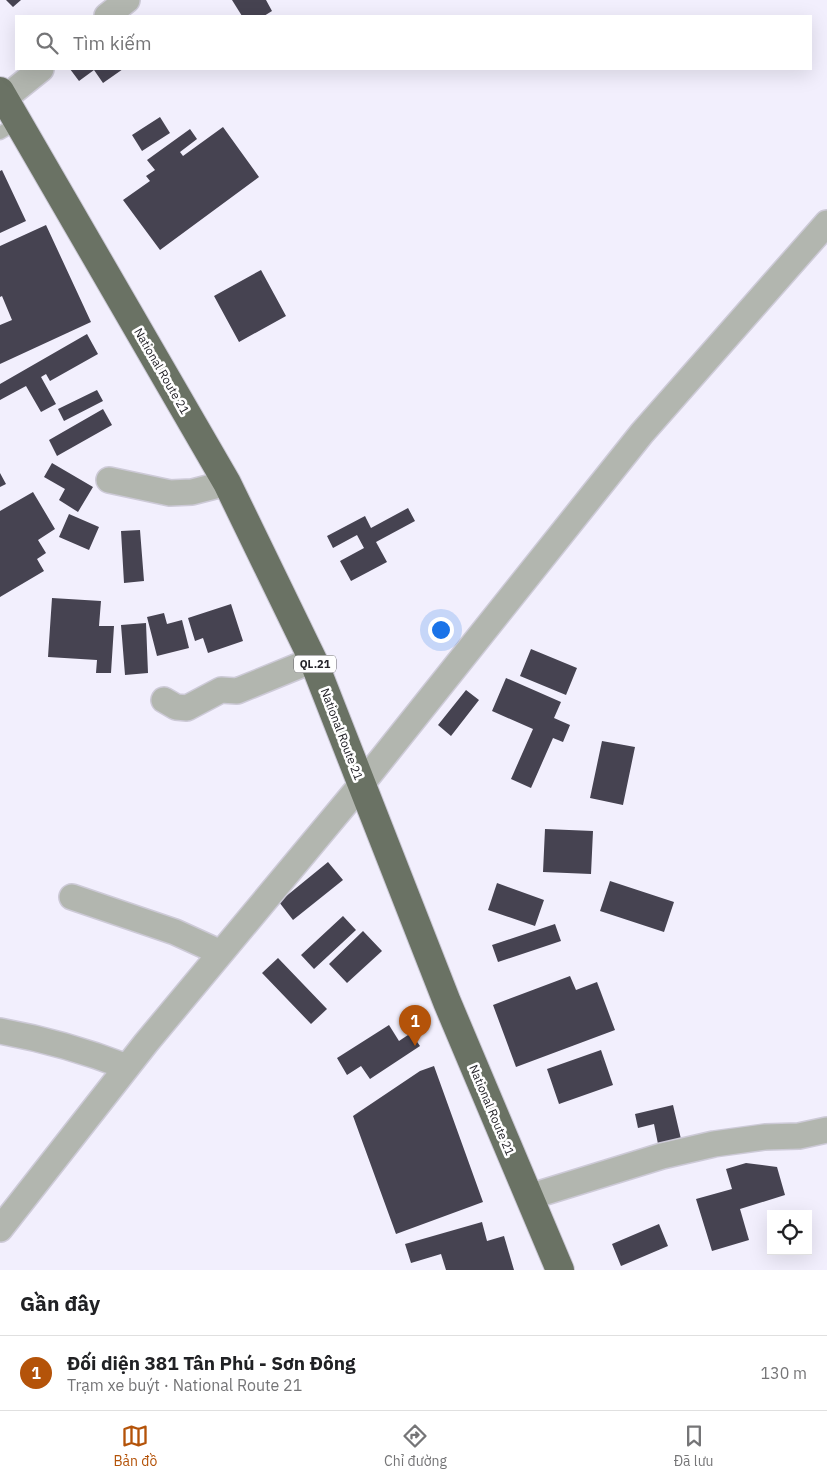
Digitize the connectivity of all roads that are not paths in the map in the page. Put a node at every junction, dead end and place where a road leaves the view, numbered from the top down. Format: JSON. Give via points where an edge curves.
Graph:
{"nodes":[{"id":1,"x":39,"y":70,"type":"edge"},
{"id":2,"x":2,"y":94,"type":"edge"},
{"id":3,"x":9,"y":127,"type":"edge"},
{"id":4,"x":827,"y":223,"type":"edge"},
{"id":5,"x":109,"y":480,"type":"dead end"},
{"id":6,"x":227,"y":483,"type":"junction"},
{"id":7,"x":313,"y":660,"type":"junction"},
{"id":8,"x":164,"y":700,"type":"dead end"},
{"id":9,"x":361,"y":785,"type":"junction"},
{"id":10,"x":72,"y":897,"type":"dead end"},
{"id":11,"x":221,"y":953,"type":"junction"},
{"id":12,"x":0,"y":1031,"type":"edge"},
{"id":13,"x":127,"y":1067,"type":"junction"},
{"id":14,"x":827,"y":1130,"type":"edge"},
{"id":15,"x":529,"y":1197,"type":"junction"},
{"id":16,"x":0,"y":1228,"type":"edge"},
{"id":17,"x":560,"y":1270,"type":"edge"}],
"edges":[{"from":1,"to":2,"type":"street"},
{"from":2,"to":3,"type":"highway","name":"National Route 21","number":"QL.21"},
{"from":3,"to":6,"type":"highway","name":"National Route 21","number":"QL.21"},
{"from":4,"to":9,"type":"street","via":[[642,434]]},
{"from":5,"to":6,"type":"street","via":[[170,493],[192,492]]},
{"from":6,"to":7,"type":"highway","name":"National Route 21","number":"QL.21"},
{"from":7,"to":8,"type":"street","via":[[237,690],[220,690],[187,708],[176,707]]},
{"from":7,"to":9,"type":"highway","name":"National Route 21","number":"QL.21"},
{"from":9,"to":11,"type":"street"},
{"from":9,"to":15,"type":"highway","name":"National Route 21","number":"QL.21"},
{"from":10,"to":11,"type":"street","via":[[175,932]]},
{"from":11,"to":13,"type":"street"},
{"from":12,"to":13,"type":"street","via":[[46,1040]]},
{"from":13,"to":16,"type":"street"},
{"from":14,"to":15,"type":"street","via":[[799,1136],[714,1144],[662,1156]]},
{"from":15,"to":17,"type":"highway","name":"National Route 21","number":"QL.21"}]}
